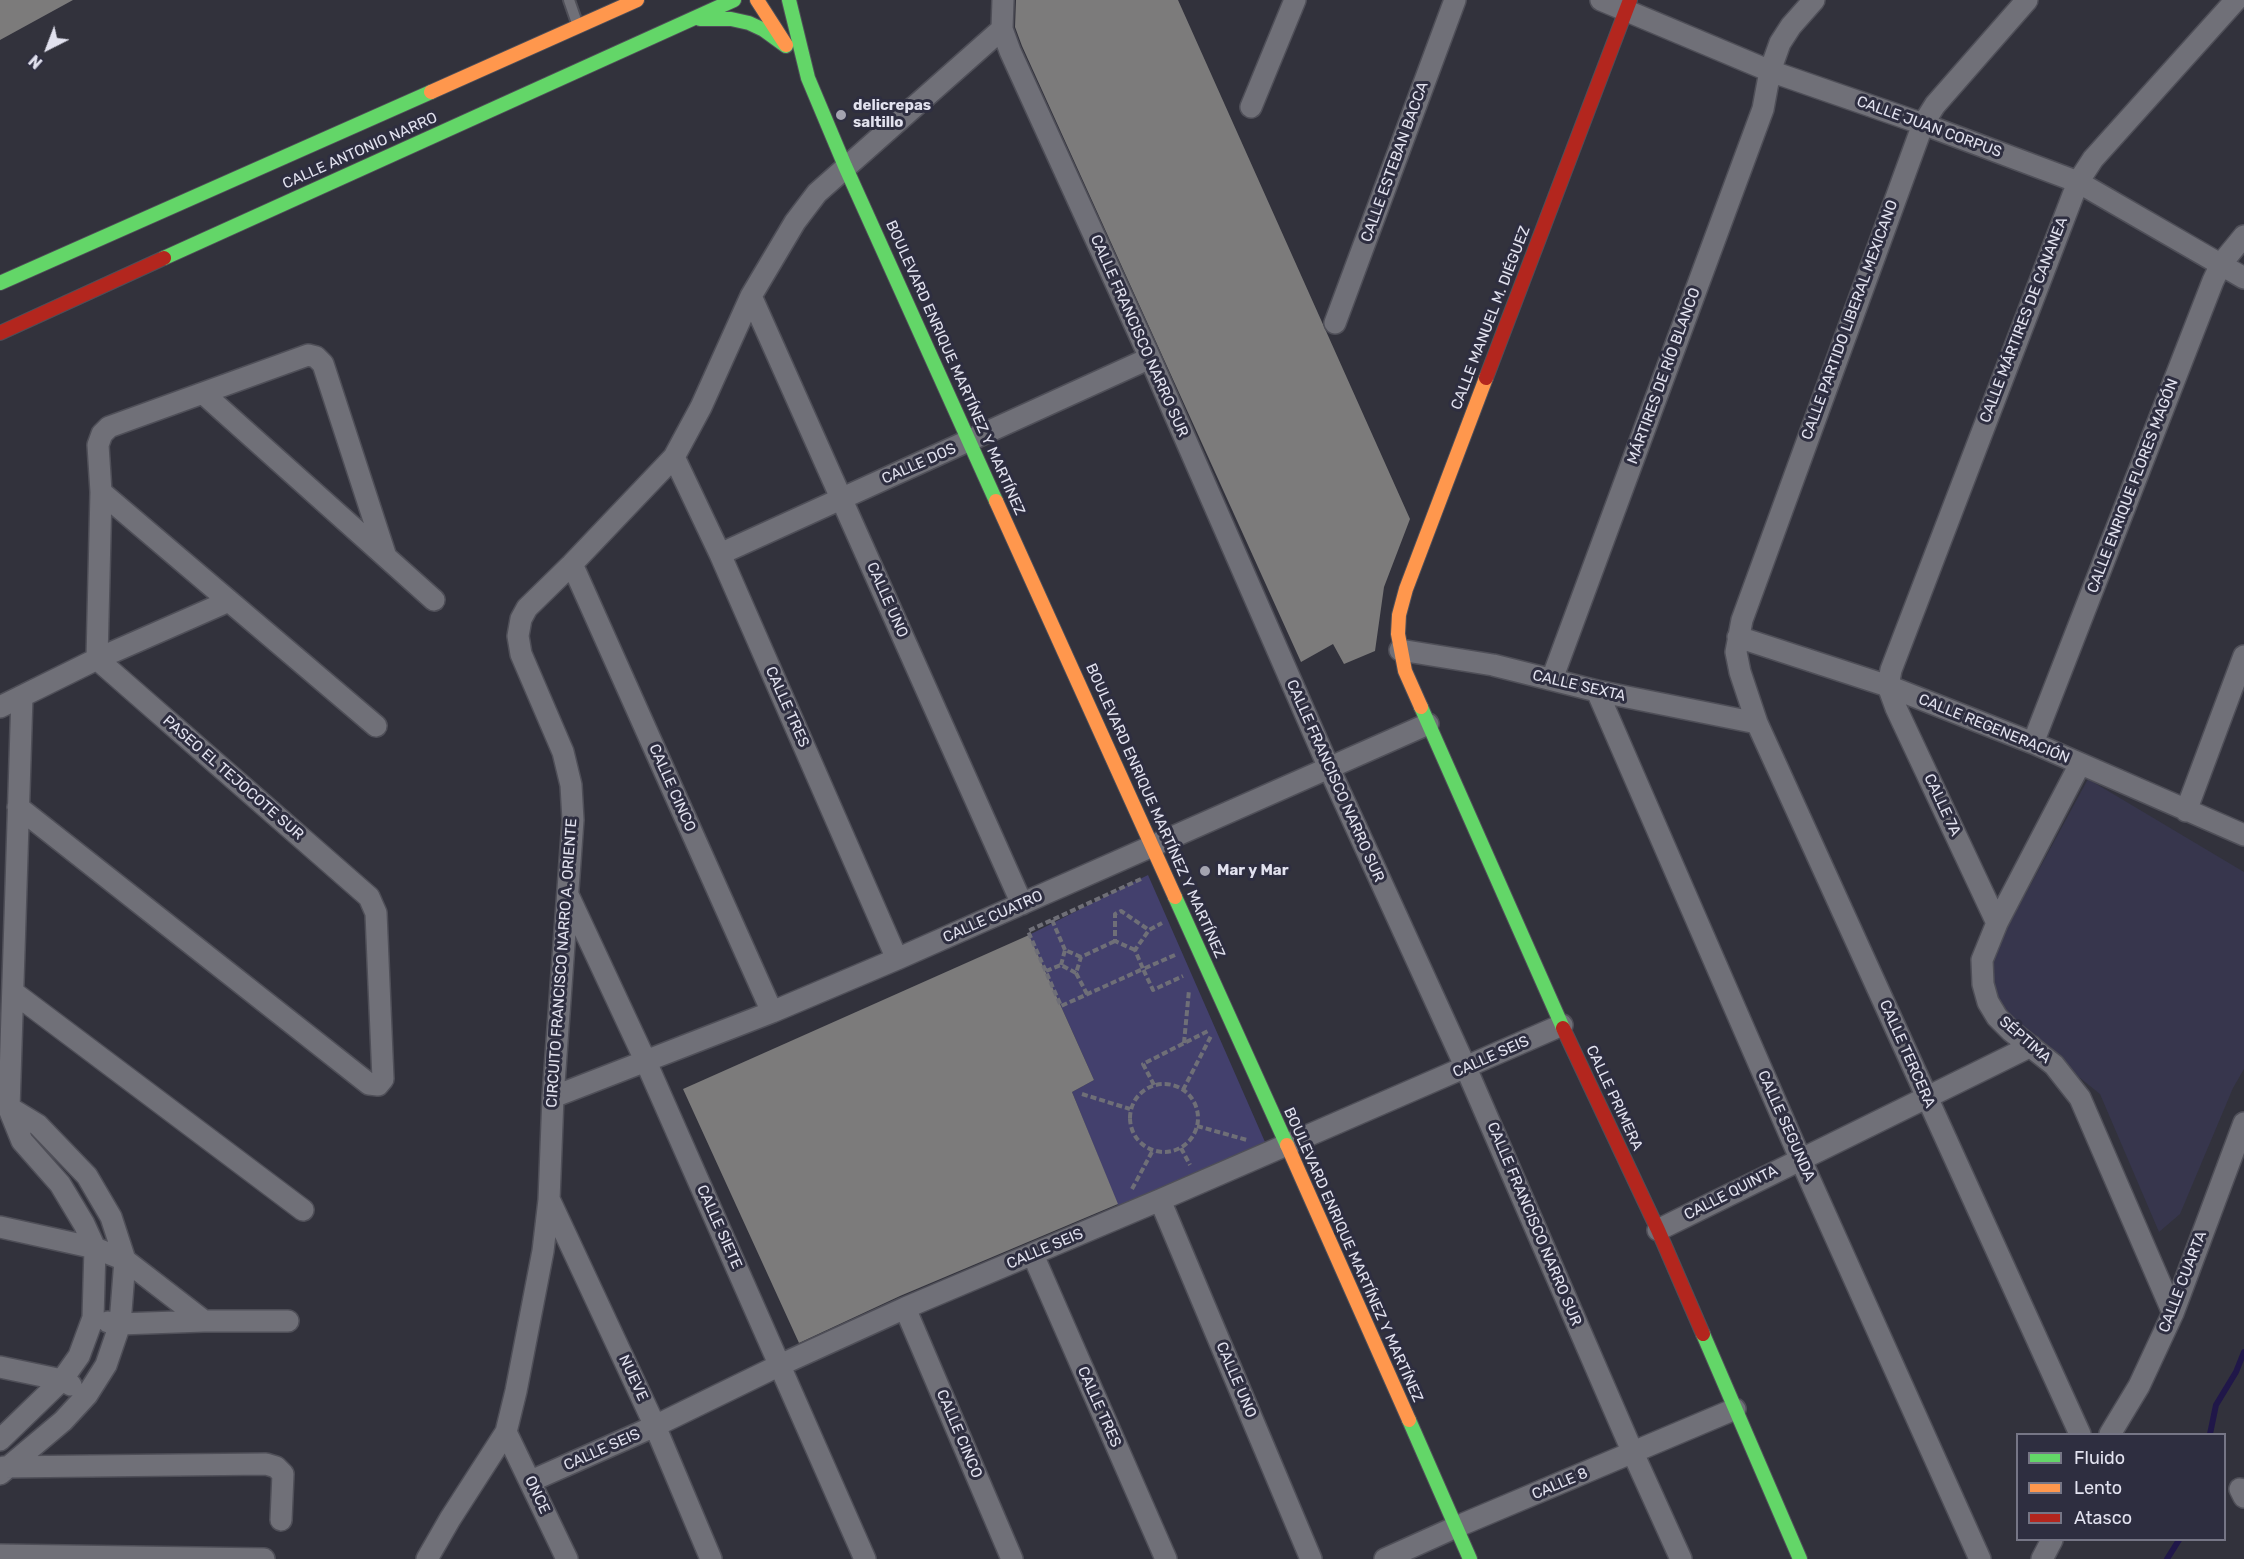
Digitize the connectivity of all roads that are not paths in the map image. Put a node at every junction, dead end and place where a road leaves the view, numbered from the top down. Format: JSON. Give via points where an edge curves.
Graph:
{"nodes":[{"id":1,"x":568,"y":0,"type":"edge"},
{"id":2,"x":637,"y":0,"type":"edge"},
{"id":3,"x":734,"y":0,"type":"edge"},
{"id":4,"x":757,"y":0,"type":"edge"},
{"id":5,"x":789,"y":0,"type":"edge"},
{"id":6,"x":1003,"y":0,"type":"edge"},
{"id":7,"x":1295,"y":0,"type":"edge"},
{"id":8,"x":1455,"y":0,"type":"edge"},
{"id":9,"x":1601,"y":0,"type":"edge"},
{"id":10,"x":1814,"y":0,"type":"edge"},
{"id":11,"x":2027,"y":0,"type":"edge"},
{"id":12,"x":2236,"y":0,"type":"edge"},
{"id":13,"x":1628,"y":5,"type":"edge"},
{"id":14,"x":692,"y":19,"type":"junction"},
{"id":15,"x":578,"y":26,"type":"junction"},
{"id":16,"x":1002,"y":29,"type":"junction"},
{"id":17,"x":786,"y":46,"type":"junction"},
{"id":18,"x":1770,"y":71,"type":"junction"},
{"id":19,"x":808,"y":78,"type":"junction"},
{"id":20,"x":1251,"y":107,"type":"dead end"},
{"id":21,"x":1923,"y":124,"type":"junction"},
{"id":22,"x":845,"y":166,"type":"junction"},
{"id":23,"x":2078,"y":182,"type":"junction"},
{"id":24,"x":2244,"y":236,"type":"edge"},
{"id":25,"x":2221,"y":264,"type":"junction"},
{"id":26,"x":2244,"y":278,"type":"edge"},
{"id":27,"x":0,"y":283,"type":"edge"},
{"id":28,"x":751,"y":296,"type":"junction"},
{"id":29,"x":1335,"y":323,"type":"dead end"},
{"id":30,"x":0,"y":333,"type":"edge"},
{"id":31,"x":1150,"y":358,"type":"junction"},
{"id":32,"x":204,"y":394,"type":"junction"},
{"id":33,"x":970,"y":441,"type":"junction"},
{"id":34,"x":674,"y":456,"type":"junction"},
{"id":35,"x":101,"y":492,"type":"junction"},
{"id":36,"x":842,"y":498,"type":"junction"},
{"id":37,"x":720,"y":554,"type":"junction"},
{"id":38,"x":386,"y":557,"type":"junction"},
{"id":39,"x":572,"y":564,"type":"junction"},
{"id":40,"x":434,"y":600,"type":"dead end"},
{"id":41,"x":229,"y":601,"type":"junction"},
{"id":42,"x":1738,"y":636,"type":"junction"},
{"id":43,"x":1400,"y":650,"type":"junction"},
{"id":44,"x":2244,"y":656,"type":"edge"},
{"id":45,"x":97,"y":659,"type":"junction"},
{"id":46,"x":1740,"y":672,"type":"joint"},
{"id":47,"x":1552,"y":680,"type":"junction"},
{"id":48,"x":1888,"y":686,"type":"junction"},
{"id":49,"x":1597,"y":691,"type":"junction"},
{"id":50,"x":22,"y":696,"type":"junction"},
{"id":51,"x":0,"y":707,"type":"edge"},
{"id":52,"x":1757,"y":723,"type":"junction"},
{"id":53,"x":1428,"y":724,"type":"junction"},
{"id":54,"x":376,"y":726,"type":"dead end"},
{"id":55,"x":2033,"y":743,"type":"junction"},
{"id":56,"x":2080,"y":764,"type":"junction"},
{"id":57,"x":1329,"y":768,"type":"junction"},
{"id":58,"x":18,"y":807,"type":"junction"},
{"id":59,"x":2186,"y":811,"type":"junction"},
{"id":60,"x":2244,"y":835,"type":"edge"},
{"id":61,"x":1152,"y":847,"type":"junction"},
{"id":62,"x":569,"y":896,"type":"junction"},
{"id":63,"x":1022,"y":904,"type":"junction"},
{"id":64,"x":8,"y":909,"type":"edge"},
{"id":65,"x":1997,"y":923,"type":"junction"},
{"id":66,"x":897,"y":959,"type":"junction"},
{"id":67,"x":13,"y":992,"type":"junction"},
{"id":68,"x":772,"y":1012,"type":"junction"},
{"id":69,"x":1562,"y":1025,"type":"junction"},
{"id":70,"x":2031,"y":1046,"type":"junction"},
{"id":71,"x":646,"y":1062,"type":"junction"},
{"id":72,"x":1466,"y":1068,"type":"junction"},
{"id":73,"x":552,"y":1097,"type":"junction"},
{"id":74,"x":1926,"y":1097,"type":"junction"},
{"id":75,"x":5,"y":1105,"type":"edge"},
{"id":76,"x":2244,"y":1123,"type":"edge"},
{"id":77,"x":1287,"y":1145,"type":"junction"},
{"id":78,"x":1800,"y":1158,"type":"junction"},
{"id":79,"x":549,"y":1200,"type":"junction"},
{"id":80,"x":1160,"y":1200,"type":"junction"},
{"id":81,"x":303,"y":1210,"type":"dead end"},
{"id":82,"x":0,"y":1227,"type":"edge"},
{"id":83,"x":1658,"y":1230,"type":"junction"},
{"id":84,"x":95,"y":1248,"type":"junction"},
{"id":85,"x":1033,"y":1255,"type":"junction"},
{"id":86,"x":125,"y":1260,"type":"junction"},
{"id":87,"x":905,"y":1308,"type":"junction"},
{"id":88,"x":2173,"y":1313,"type":"junction"},
{"id":89,"x":93,"y":1318,"type":"junction"},
{"id":90,"x":204,"y":1321,"type":"junction"},
{"id":91,"x":288,"y":1321,"type":"dead end"},
{"id":92,"x":120,"y":1324,"type":"junction"},
{"id":93,"x":780,"y":1365,"type":"junction"},
{"id":94,"x":0,"y":1367,"type":"edge"},
{"id":95,"x":62,"y":1380,"type":"junction"},
{"id":96,"x":87,"y":1395,"type":"junction"},
{"id":97,"x":1735,"y":1409,"type":"junction"},
{"id":98,"x":655,"y":1426,"type":"junction"},
{"id":99,"x":506,"y":1432,"type":"junction"},
{"id":100,"x":2080,"y":1433,"type":"edge"},
{"id":101,"x":2111,"y":1433,"type":"edge"},
{"id":102,"x":0,"y":1440,"type":"edge"},
{"id":103,"x":1633,"y":1453,"type":"junction"},
{"id":104,"x":2,"y":1469,"type":"edge"},
{"id":105,"x":531,"y":1481,"type":"junction"},
{"id":106,"x":281,"y":1520,"type":"dead end"},
{"id":107,"x":1456,"y":1527,"type":"junction"},
{"id":108,"x":2051,"y":1541,"type":"edge"},
{"id":109,"x":0,"y":1555,"type":"edge"},
{"id":110,"x":56,"y":1557,"type":"edge"},
{"id":111,"x":87,"y":1558,"type":"edge"},
{"id":112,"x":264,"y":1559,"type":"edge"},
{"id":113,"x":427,"y":1559,"type":"edge"},
{"id":114,"x":567,"y":1559,"type":"edge"},
{"id":115,"x":711,"y":1559,"type":"edge"},
{"id":116,"x":865,"y":1559,"type":"edge"},
{"id":117,"x":1012,"y":1559,"type":"edge"},
{"id":118,"x":1166,"y":1559,"type":"edge"},
{"id":119,"x":1311,"y":1559,"type":"edge"},
{"id":120,"x":1385,"y":1559,"type":"edge"},
{"id":121,"x":1470,"y":1559,"type":"edge"},
{"id":122,"x":1681,"y":1559,"type":"edge"},
{"id":123,"x":1800,"y":1559,"type":"edge"},
{"id":124,"x":1980,"y":1559,"type":"edge"},
{"id":125,"x":2042,"y":1559,"type":"edge"}],
"edges":[{"from":1,"to":15,"type":"lane"},
{"from":2,"to":15,"type":"street","name":"CALLE ANTONIO NARRO"},
{"from":3,"to":14,"type":"street","name":"CALLE ANTONIO NARRO"},
{"from":4,"to":17,"type":"street","name":"BOULEVARD ENRIQUE MARTÍNEZ Y MARTÍNEZ"},
{"from":5,"to":19,"type":"street","name":"BOULEVARD ENRIQUE MARTÍNEZ Y MARTÍNEZ"},
{"from":6,"to":16,"type":"street","name":"CALLE FRANCISCO NARRO SUR"},
{"from":7,"to":20,"type":"street"},
{"from":8,"to":29,"type":"street","name":"CALLE ESTEBAN BACCA"},
{"from":9,"to":13,"type":"street","name":"CALLE JUAN CORPUS"},
{"from":10,"to":18,"type":"street","name":"MÁRTIRES DE RÍO BLANCO","via":[[1780,43]]},
{"from":11,"to":21,"type":"street","name":"CALLE PARTIDO LIBERAL MEXICANO","via":[[1935,105]]},
{"from":12,"to":23,"type":"street","name":"CALLE MÁRTIRES DE CANANEA","via":[[2093,159]]},
{"from":13,"to":18,"type":"street","name":"CALLE JUAN CORPUS"},
{"from":13,"to":43,"type":"street","name":"CALLE MANUEL M. DIÉGUEZ","via":[[1406,589],[1399,615]]},
{"from":14,"to":17,"type":"street","via":[[722,18],[749,23]]},
{"from":14,"to":30,"type":"street","name":"CALLE ANTONIO NARRO"},
{"from":15,"to":27,"type":"street","name":"CALLE ANTONIO NARRO"},
{"from":16,"to":22,"type":"street","name":"CIRCUITO FRANCISCO NARRO A. ORIENTE"},
{"from":16,"to":31,"type":"street","name":"CALLE FRANCISCO NARRO SUR"},
{"from":17,"to":19,"type":"street","name":"BOULEVARD ENRIQUE MARTÍNEZ Y MARTÍNEZ"},
{"from":18,"to":21,"type":"street","name":"CALLE JUAN CORPUS"},
{"from":18,"to":47,"type":"street","name":"MÁRTIRES DE RÍO BLANCO","via":[[1763,110]]},
{"from":19,"to":22,"type":"street","name":"BOULEVARD ENRIQUE MARTÍNEZ Y MARTÍNEZ"},
{"from":21,"to":23,"type":"street","name":"CALLE JUAN CORPUS"},
{"from":21,"to":42,"type":"street","name":"CALLE PARTIDO LIBERAL MEXICANO"},
{"from":22,"to":28,"type":"street","name":"CIRCUITO FRANCISCO NARRO A. ORIENTE","via":[[795,222]]},
{"from":22,"to":33,"type":"street","name":"BOULEVARD ENRIQUE MARTÍNEZ Y MARTÍNEZ"},
{"from":23,"to":25,"type":"street","name":"CALLE JUAN CORPUS"},
{"from":23,"to":48,"type":"street","name":"CALLE MÁRTIRES DE CANANEA"},
{"from":24,"to":25,"type":"street","name":"CALLE ENRIQUE FLORES MAGÓN"},
{"from":25,"to":26,"type":"street","name":"CALLE JUAN CORPUS"},
{"from":25,"to":55,"type":"street","name":"CALLE ENRIQUE FLORES MAGÓN"},
{"from":28,"to":34,"type":"street","name":"CIRCUITO FRANCISCO NARRO A. ORIENTE","via":[[701,407]]},
{"from":28,"to":36,"type":"street","name":"CALLE UNO"},
{"from":31,"to":33,"type":"street","name":"CALLE DOS"},
{"from":31,"to":57,"type":"street","name":"CALLE FRANCISCO NARRO SUR"},
{"from":32,"to":35,"type":"street","via":[[109,427],[98,445]]},
{"from":32,"to":38,"type":"street"},
{"from":32,"to":38,"type":"street","via":[[308,355],[316,357],[323,364]]},
{"from":33,"to":36,"type":"street","name":"CALLE DOS"},
{"from":33,"to":61,"type":"street","name":"BOULEVARD ENRIQUE MARTÍNEZ Y MARTÍNEZ"},
{"from":34,"to":37,"type":"street","name":"CALLE TRES"},
{"from":34,"to":39,"type":"street","name":"CIRCUITO FRANCISCO NARRO A. ORIENTE"},
{"from":35,"to":41,"type":"street"},
{"from":35,"to":45,"type":"street"},
{"from":36,"to":37,"type":"street","name":"CALLE DOS"},
{"from":36,"to":63,"type":"street","name":"CALLE UNO"},
{"from":37,"to":66,"type":"street","name":"CALLE TRES"},
{"from":38,"to":40,"type":"street"},
{"from":39,"to":62,"type":"street","name":"CIRCUITO FRANCISCO NARRO A. ORIENTE","via":[[527,608],[518,636],[521,654],[563,752],[571,785]]},
{"from":39,"to":68,"type":"street","name":"CALLE CINCO"},
{"from":41,"to":45,"type":"street"},
{"from":41,"to":54,"type":"street"},
{"from":42,"to":46,"type":"street","name":"CALLE PARTIDO LIBERAL MEXICANO"},
{"from":42,"to":48,"type":"street","name":"CALLE REGENERACIÓN"},
{"from":43,"to":47,"type":"street","name":"CALLE SEXTA","via":[[1493,665]]},
{"from":43,"to":53,"type":"street","name":"CALLE PRIMERA"},
{"from":44,"to":59,"type":"street"},
{"from":45,"to":50,"type":"street"},
{"from":45,"to":58,"type":"street","name":"PASEO EL TEJOCOTE SUR","via":[[369,897],[376,913],[384,1079],[378,1085],[369,1084]]},
{"from":46,"to":52,"type":"street","name":"CALLE TERCERA"},
{"from":47,"to":49,"type":"street","name":"CALLE SEXTA"},
{"from":48,"to":55,"type":"street","name":"CALLE REGENERACIÓN"},
{"from":48,"to":65,"type":"street","name":"CALLE 7A"},
{"from":49,"to":52,"type":"street","name":"CALLE SEXTA"},
{"from":49,"to":78,"type":"street","name":"CALLE SEGUNDA"},
{"from":50,"to":51,"type":"street"},
{"from":50,"to":58,"type":"street"},
{"from":52,"to":74,"type":"street","name":"CALLE TERCERA"},
{"from":53,"to":57,"type":"street","name":"CALLE CUATRO"},
{"from":53,"to":69,"type":"street","name":"CALLE PRIMERA"},
{"from":55,"to":56,"type":"street","name":"CALLE REGENERACIÓN"},
{"from":56,"to":59,"type":"street","name":"CALLE REGENERACIÓN"},
{"from":56,"to":65,"type":"street","name":"SÉPTIMA"},
{"from":57,"to":61,"type":"street","name":"CALLE CUATRO"},
{"from":57,"to":72,"type":"street","name":"CALLE FRANCISCO NARRO SUR"},
{"from":58,"to":64,"type":"street"},
{"from":59,"to":60,"type":"street","name":"CALLE REGENERACIÓN"},
{"from":61,"to":63,"type":"street","name":"CALLE CUATRO"},
{"from":61,"to":77,"type":"street","name":"BOULEVARD ENRIQUE MARTÍNEZ Y MARTÍNEZ"},
{"from":62,"to":71,"type":"street","name":"CALLE SIETE"},
{"from":62,"to":73,"type":"street","name":"CIRCUITO FRANCISCO NARRO A. ORIENTE"},
{"from":63,"to":66,"type":"street","name":"CALLE CUATRO"},
{"from":64,"to":67,"type":"street"},
{"from":65,"to":70,"type":"street","name":"SÉPTIMA","via":[[1982,960],[1983,984],[1997,1017]]},
{"from":66,"to":68,"type":"street","name":"CALLE CUATRO"},
{"from":67,"to":75,"type":"street"},
{"from":67,"to":81,"type":"street"},
{"from":68,"to":71,"type":"street","name":"CALLE CUATRO"},
{"from":69,"to":72,"type":"street","name":"CALLE SEIS"},
{"from":69,"to":83,"type":"street","name":"CALLE PRIMERA"},
{"from":70,"to":74,"type":"street","name":"CALLE QUINTA"},
{"from":70,"to":88,"type":"street","name":"SÉPTIMA","via":[[2054,1065],[2080,1098]]},
{"from":71,"to":73,"type":"street","name":"CALLE CUATRO"},
{"from":71,"to":93,"type":"street","name":"CALLE SIETE"},
{"from":72,"to":77,"type":"street","name":"CALLE SEIS"},
{"from":72,"to":103,"type":"street","name":"CALLE FRANCISCO NARRO SUR"},
{"from":73,"to":79,"type":"street","name":"CIRCUITO FRANCISCO NARRO A. ORIENTE"},
{"from":74,"to":78,"type":"street","name":"CALLE QUINTA"},
{"from":74,"to":100,"type":"street","name":"CALLE TERCERA"},
{"from":75,"to":84,"type":"street","via":[[22,1141],[60,1184]]},
{"from":75,"to":86,"type":"street","via":[[38,1125],[87,1176],[111,1217]]},
{"from":76,"to":88,"type":"street","name":"CALLE CUARTA"},
{"from":77,"to":80,"type":"street","name":"CALLE SEIS"},
{"from":77,"to":107,"type":"street","name":"BOULEVARD ENRIQUE MARTÍNEZ Y MARTÍNEZ"},
{"from":78,"to":83,"type":"street","name":"CALLE QUINTA"},
{"from":78,"to":124,"type":"street","name":"CALLE SEGUNDA"},
{"from":79,"to":98,"type":"street","name":"NUEVE"},
{"from":79,"to":99,"type":"street","name":"CIRCUITO FRANCISCO NARRO A. ORIENTE","via":[[543,1251]]},
{"from":80,"to":85,"type":"street","name":"CALLE SEIS"},
{"from":80,"to":119,"type":"street","name":"CALLE UNO"},
{"from":82,"to":84,"type":"street"},
{"from":83,"to":97,"type":"street","name":"CALLE PRIMERA"},
{"from":84,"to":86,"type":"street"},
{"from":84,"to":89,"type":"street"},
{"from":85,"to":87,"type":"street","name":"CALLE SEIS"},
{"from":85,"to":118,"type":"street","name":"CALLE TRES"},
{"from":86,"to":90,"type":"street"},
{"from":86,"to":92,"type":"street"},
{"from":87,"to":93,"type":"street","name":"CALLE SEIS"},
{"from":87,"to":117,"type":"street","name":"CALLE CINCO"},
{"from":88,"to":101,"type":"street","name":"CALLE CUARTA","via":[[2139,1386]]},
{"from":89,"to":92,"type":"street"},
{"from":89,"to":95,"type":"street","via":[[78,1356]]},
{"from":90,"to":91,"type":"street"},
{"from":90,"to":92,"type":"street"},
{"from":92,"to":96,"type":"street","via":[[106,1365]]},
{"from":93,"to":98,"type":"street","name":"CALLE SEIS"},
{"from":93,"to":116,"type":"street","name":"CALLE SIETE"},
{"from":94,"to":95,"type":"street"},
{"from":95,"to":96,"type":"street"},
{"from":95,"to":102,"type":"street"},
{"from":96,"to":104,"type":"street","via":[[63,1421]]},
{"from":97,"to":103,"type":"street","name":"CALLE 8"},
{"from":97,"to":123,"type":"street","name":"CALLE PRIMERA"},
{"from":98,"to":105,"type":"street","name":"CALLE SEIS"},
{"from":98,"to":115,"type":"street","name":"NUEVE"},
{"from":99,"to":105,"type":"street","name":"ONCE"},
{"from":99,"to":113,"type":"street","name":"CIRCUITO FRANCISCO NARRO A. ORIENTE"},
{"from":103,"to":107,"type":"street","name":"CALLE 8"},
{"from":103,"to":122,"type":"street","name":"CALLE FRANCISCO NARRO SUR"},
{"from":104,"to":106,"type":"street","via":[[266,1464],[283,1474]]},
{"from":105,"to":114,"type":"street","name":"ONCE"},
{"from":107,"to":120,"type":"street","name":"CALLE 8"},
{"from":107,"to":121,"type":"street","name":"BOULEVARD ENRIQUE MARTÍNEZ Y MARTÍNEZ"},
{"from":108,"to":125,"type":"street"},
{"from":109,"to":110,"type":"street"},
{"from":110,"to":111,"type":"street"},
{"from":111,"to":112,"type":"street"}]}
